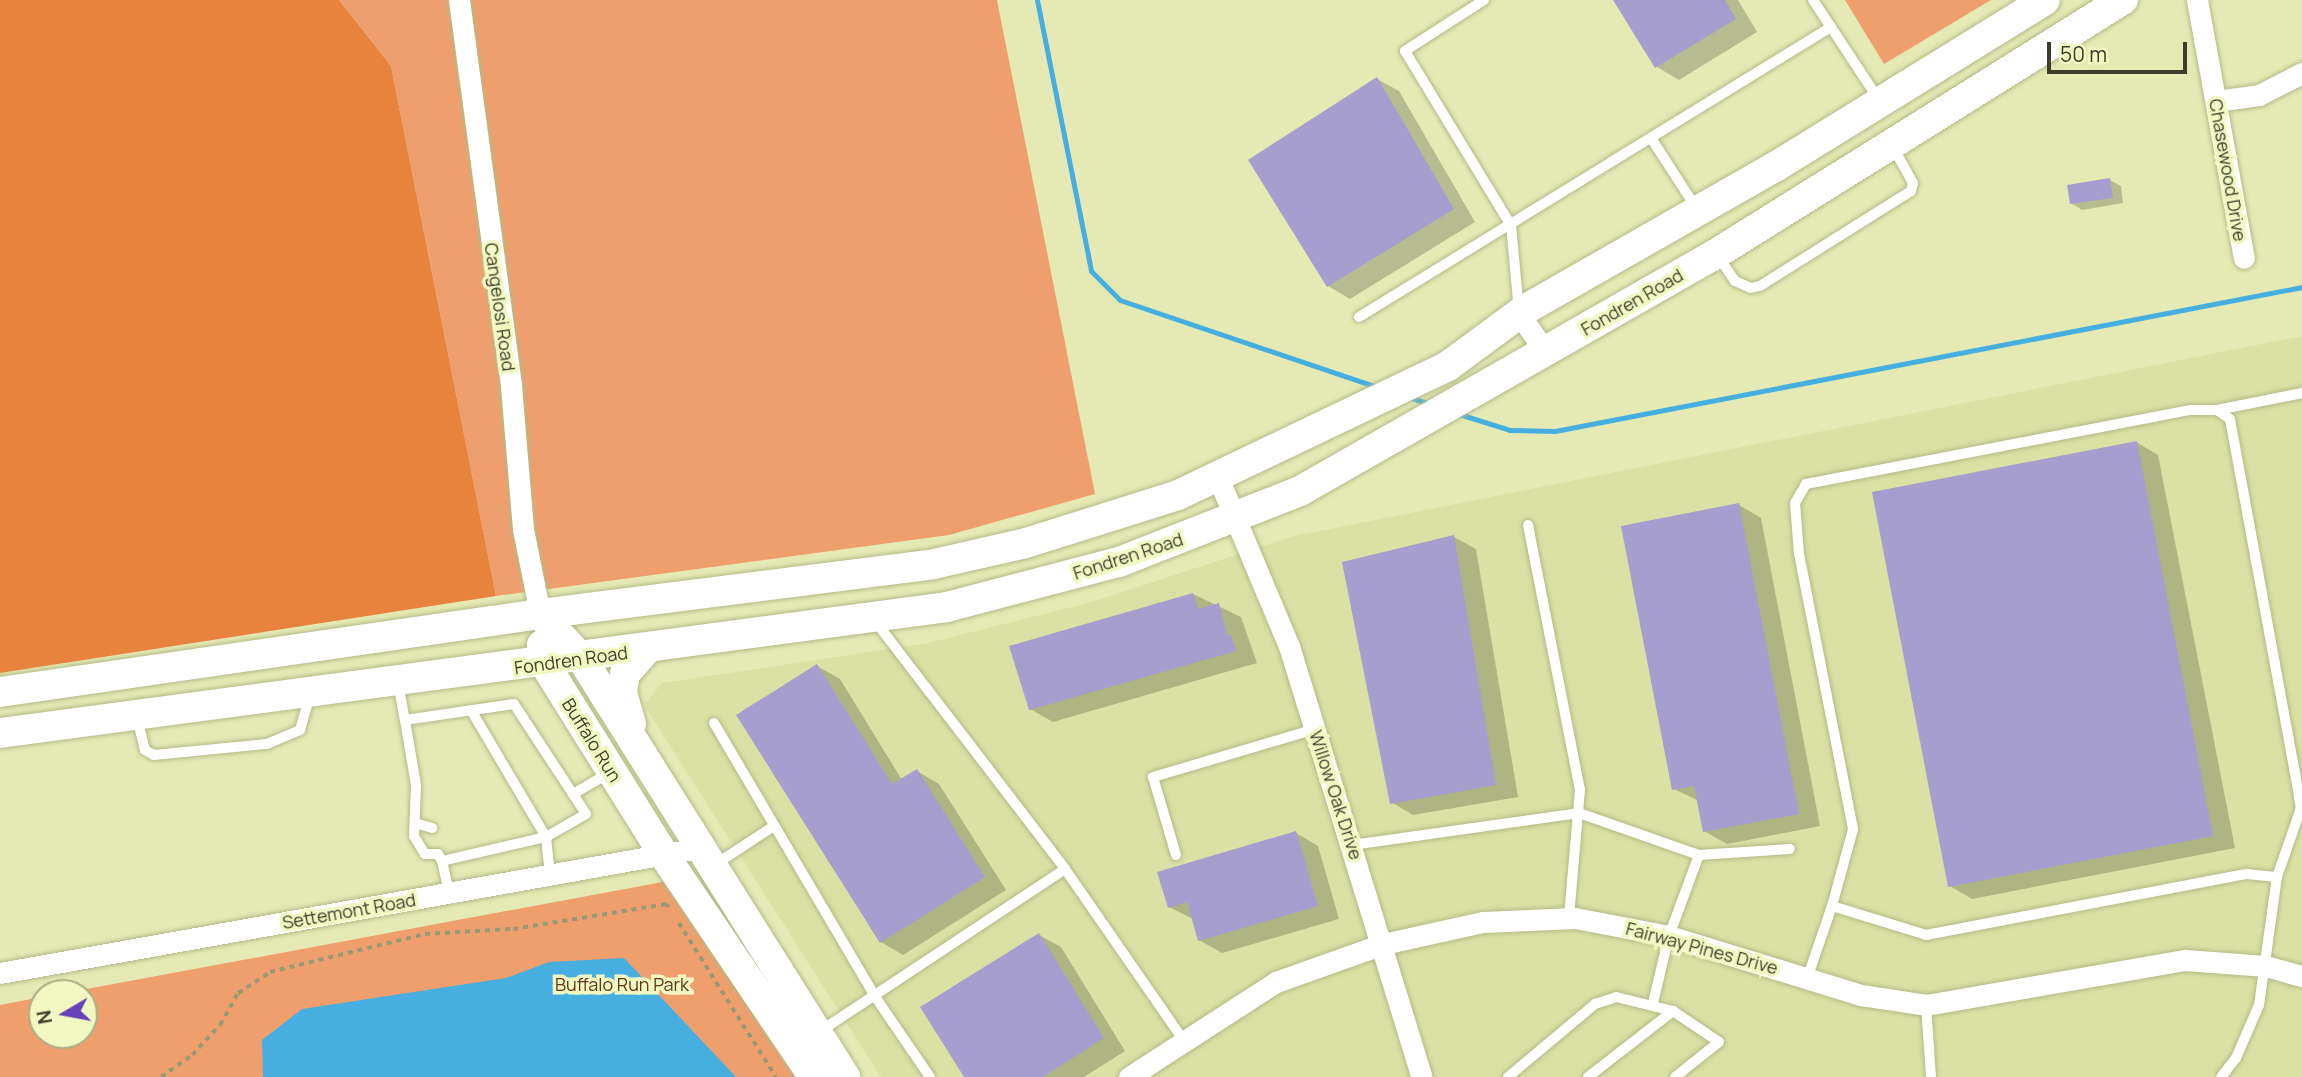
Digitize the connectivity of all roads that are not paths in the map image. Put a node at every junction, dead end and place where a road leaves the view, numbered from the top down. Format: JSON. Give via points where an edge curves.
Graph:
{"nodes":[{"id":1,"x":459,"y":0,"type":"edge"},
{"id":2,"x":1484,"y":0,"type":"edge"},
{"id":3,"x":1814,"y":0,"type":"edge"},
{"id":4,"x":2045,"y":0,"type":"edge"},
{"id":5,"x":2123,"y":0,"type":"edge"},
{"id":6,"x":2197,"y":0,"type":"edge"},
{"id":7,"x":1831,"y":26,"type":"junction"},
{"id":8,"x":2302,"y":73,"type":"edge"},
{"id":9,"x":1888,"y":98,"type":"junction"},
{"id":10,"x":2216,"y":101,"type":"junction"},
{"id":11,"x":1918,"y":128,"type":"junction"},
{"id":12,"x":1651,"y":138,"type":"junction"},
{"id":13,"x":1891,"y":144,"type":"junction"},
{"id":14,"x":1704,"y":208,"type":"junction"},
{"id":15,"x":1511,"y":225,"type":"junction"},
{"id":16,"x":1725,"y":248,"type":"junction"},
{"id":17,"x":2244,"y":258,"type":"dead end"},
{"id":18,"x":1519,"y":314,"type":"junction"},
{"id":19,"x":1359,"y":317,"type":"dead end"},
{"id":20,"x":1545,"y":351,"type":"junction"},
{"id":21,"x":2302,"y":393,"type":"edge"},
{"id":22,"x":2217,"y":410,"type":"junction"},
{"id":23,"x":1217,"y":475,"type":"junction"},
{"id":24,"x":1235,"y":519,"type":"junction"},
{"id":25,"x":1528,"y":525,"type":"dead end"},
{"id":26,"x":934,"y":564,"type":"junction"},
{"id":27,"x":947,"y":607,"type":"junction"},
{"id":28,"x":540,"y":614,"type":"junction"},
{"id":29,"x":873,"y":618,"type":"junction"},
{"id":30,"x":304,"y":647,"type":"junction"},
{"id":31,"x":646,"y":649,"type":"junction"},
{"id":32,"x":582,"y":659,"type":"junction"},
{"id":33,"x":544,"y":663,"type":"junction"},
{"id":34,"x":398,"y":682,"type":"junction"},
{"id":35,"x":13,"y":690,"type":"edge"},
{"id":36,"x":310,"y":693,"type":"junction"},
{"id":37,"x":471,"y":710,"type":"junction"},
{"id":38,"x":137,"y":715,"type":"junction"},
{"id":39,"x":405,"y":720,"type":"junction"},
{"id":40,"x":714,"y":723,"type":"dead end"},
{"id":41,"x":31,"y":729,"type":"junction"},
{"id":42,"x":1315,"y":729,"type":"junction"},
{"id":43,"x":0,"y":733,"type":"edge"},
{"id":44,"x":642,"y":754,"type":"junction"},
{"id":45,"x":612,"y":771,"type":"junction"},
{"id":46,"x":2299,"y":779,"type":"edge"},
{"id":47,"x":566,"y":789,"type":"junction"},
{"id":48,"x":1579,"y":813,"type":"junction"},
{"id":49,"x":415,"y":823,"type":"junction"},
{"id":50,"x":774,"y":825,"type":"junction"},
{"id":51,"x":432,"y":828,"type":"dead end"},
{"id":52,"x":546,"y":837,"type":"junction"},
{"id":53,"x":1352,"y":845,"type":"junction"},
{"id":54,"x":1790,"y":849,"type":"dead end"},
{"id":55,"x":441,"y":853,"type":"junction"},
{"id":56,"x":664,"y":855,"type":"junction"},
{"id":57,"x":1177,"y":855,"type":"dead end"},
{"id":58,"x":1699,"y":855,"type":"junction"},
{"id":59,"x":705,"y":858,"type":"junction"},
{"id":60,"x":1065,"y":869,"type":"junction"},
{"id":61,"x":550,"y":875,"type":"junction"},
{"id":62,"x":2277,"y":877,"type":"junction"},
{"id":63,"x":449,"y":893,"type":"junction"},
{"id":64,"x":1832,"y":905,"type":"junction"},
{"id":65,"x":1569,"y":918,"type":"junction"},
{"id":66,"x":1669,"y":936,"type":"junction"},
{"id":67,"x":1383,"y":944,"type":"junction"},
{"id":68,"x":2266,"y":966,"type":"junction"},
{"id":69,"x":0,"y":973,"type":"edge"},
{"id":70,"x":1808,"y":976,"type":"junction"},
{"id":71,"x":2302,"y":976,"type":"edge"},
{"id":72,"x":874,"y":995,"type":"junction"},
{"id":73,"x":1653,"y":1003,"type":"junction"},
{"id":74,"x":1926,"y":1004,"type":"junction"},
{"id":75,"x":1673,"y":1011,"type":"junction"},
{"id":76,"x":817,"y":1033,"type":"junction"},
{"id":77,"x":1185,"y":1042,"type":"junction"},
{"id":78,"x":1154,"y":1070,"type":"edge"},
{"id":79,"x":814,"y":1077,"type":"edge"},
{"id":80,"x":845,"y":1077,"type":"edge"},
{"id":81,"x":930,"y":1077,"type":"edge"},
{"id":82,"x":1129,"y":1077,"type":"edge"},
{"id":83,"x":1422,"y":1077,"type":"edge"},
{"id":84,"x":1508,"y":1077,"type":"edge"},
{"id":85,"x":1588,"y":1077,"type":"edge"},
{"id":86,"x":1675,"y":1077,"type":"edge"},
{"id":87,"x":1931,"y":1077,"type":"edge"},
{"id":88,"x":2221,"y":1077,"type":"edge"}],
"edges":[{"from":1,"to":28,"type":"street","name":"Cangelosi Road","via":[[511,386],[523,529]]},
{"from":2,"to":15,"type":"lane","via":[[1405,51]]},
{"from":3,"to":7,"type":"lane"},
{"from":4,"to":9,"type":"main road"},
{"from":5,"to":11,"type":"main road","name":"Fondren Road"},
{"from":6,"to":10,"type":"street","name":"Chasewood Drive"},
{"from":7,"to":9,"type":"lane"},
{"from":7,"to":12,"type":"lane"},
{"from":8,"to":10,"type":"street","via":[[2259,95]]},
{"from":9,"to":11,"type":"main road"},
{"from":9,"to":14,"type":"main road"},
{"from":10,"to":17,"type":"street","name":"Chasewood Drive"},
{"from":11,"to":13,"type":"main road","name":"Fondren Road"},
{"from":12,"to":14,"type":"lane"},
{"from":12,"to":15,"type":"lane"},
{"from":13,"to":16,"type":"main road","name":"Fondren Road"},
{"from":13,"to":16,"type":"lane","via":[[1909,174],[1911,191],[1760,286],[1735,281]]},
{"from":14,"to":16,"type":"main road"},
{"from":14,"to":18,"type":"main road"},
{"from":15,"to":18,"type":"lane"},
{"from":15,"to":19,"type":"lane"},
{"from":16,"to":20,"type":"main road","name":"Fondren Road"},
{"from":18,"to":20,"type":"street"},
{"from":18,"to":23,"type":"main road","via":[[1448,366]]},
{"from":20,"to":24,"type":"main road","name":"Fondren Road","via":[[1300,491]]},
{"from":21,"to":22,"type":"lane"},
{"from":22,"to":46,"type":"lane","via":[[2230,419]]},
{"from":22,"to":64,"type":"lane","via":[[2165,415],[1806,484],[1796,503],[1799,554],[1853,828]]},
{"from":23,"to":24,"type":"street","name":"Willow Oak Drive"},
{"from":23,"to":26,"type":"main road","via":[[1178,495],[1026,543]]},
{"from":24,"to":27,"type":"main road","name":"Fondren Road","via":[[1119,562]]},
{"from":24,"to":42,"type":"street","name":"Willow Oak Drive","via":[[1289,646]]},
{"from":25,"to":48,"type":"lane","via":[[1580,789]]},
{"from":26,"to":27,"type":"main road"},
{"from":26,"to":28,"type":"main road"},
{"from":27,"to":29,"type":"main road","name":"Fondren Road"},
{"from":28,"to":30,"type":"main road"},
{"from":28,"to":32,"type":"main road","name":"Buffalo Run"},
{"from":28,"to":33,"type":"main road","name":"Buffalo Run"},
{"from":29,"to":31,"type":"main road","name":"Fondren Road"},
{"from":29,"to":60,"type":"lane"},
{"from":30,"to":35,"type":"main road"},
{"from":30,"to":36,"type":"main road"},
{"from":31,"to":32,"type":"main road","name":"Fondren Road"},
{"from":31,"to":44,"type":"main road","via":[[625,674],[622,692]]},
{"from":32,"to":33,"type":"main road","name":"Fondren Road"},
{"from":32,"to":44,"type":"main road","name":"Buffalo Run"},
{"from":33,"to":34,"type":"main road","name":"Fondren Road"},
{"from":33,"to":45,"type":"main road","name":"Buffalo Run"},
{"from":34,"to":36,"type":"main road","name":"Fondren Road"},
{"from":34,"to":39,"type":"lane"},
{"from":35,"to":41,"type":"main road"},
{"from":36,"to":38,"type":"main road","name":"Fondren Road"},
{"from":36,"to":38,"type":"lane","via":[[300,730],[267,744],[154,755],[145,750]]},
{"from":37,"to":39,"type":"lane"},
{"from":37,"to":47,"type":"lane","via":[[514,704],[536,747]]},
{"from":37,"to":52,"type":"lane","via":[[534,805]]},
{"from":38,"to":41,"type":"main road","name":"Fondren Road"},
{"from":39,"to":49,"type":"lane","via":[[416,785]]},
{"from":40,"to":50,"type":"lane"},
{"from":41,"to":43,"type":"main road","name":"Fondren Road"},
{"from":42,"to":53,"type":"street","name":"Willow Oak Drive"},
{"from":42,"to":57,"type":"lane","via":[[1153,777]]},
{"from":44,"to":59,"type":"main road","name":"Buffalo Run"},
{"from":45,"to":47,"type":"lane"},
{"from":45,"to":56,"type":"main road","name":"Buffalo Run"},
{"from":46,"to":62,"type":"lane","via":[[2301,808]]},
{"from":47,"to":52,"type":"lane","via":[[586,814]]},
{"from":48,"to":53,"type":"lane"},
{"from":48,"to":58,"type":"lane"},
{"from":48,"to":65,"type":"lane"},
{"from":49,"to":51,"type":"lane"},
{"from":49,"to":55,"type":"lane","via":[[414,836],[425,854]]},
{"from":50,"to":59,"type":"lane"},
{"from":50,"to":72,"type":"lane"},
{"from":52,"to":55,"type":"lane"},
{"from":52,"to":61,"type":"lane"},
{"from":53,"to":67,"type":"street","name":"Willow Oak Drive"},
{"from":54,"to":58,"type":"lane"},
{"from":55,"to":63,"type":"lane"},
{"from":56,"to":59,"type":"street","name":"Settemont Road"},
{"from":56,"to":61,"type":"street","name":"Settemont Road"},
{"from":56,"to":79,"type":"main road","name":"Buffalo Run"},
{"from":58,"to":66,"type":"lane"},
{"from":59,"to":76,"type":"main road","name":"Buffalo Run"},
{"from":60,"to":72,"type":"lane"},
{"from":60,"to":77,"type":"lane"},
{"from":61,"to":63,"type":"street","name":"Settemont Road"},
{"from":62,"to":64,"type":"lane","via":[[2247,874],[1926,935]]},
{"from":62,"to":68,"type":"lane"},
{"from":63,"to":69,"type":"street","name":"Settemont Road"},
{"from":64,"to":70,"type":"lane"},
{"from":65,"to":66,"type":"street","name":"Fairway Pines Drive"},
{"from":65,"to":67,"type":"street","name":"Fairway Pines Drive","via":[[1483,922]]},
{"from":66,"to":70,"type":"street","name":"Fairway Pines Drive"},
{"from":66,"to":73,"type":"lane"},
{"from":67,"to":77,"type":"street","name":"Fairway Pines Drive","via":[[1276,982]]},
{"from":67,"to":83,"type":"street","name":"Willow Oak Drive"},
{"from":68,"to":71,"type":"street","name":"Fairway Pines Drive"},
{"from":68,"to":74,"type":"street","name":"Fairway Pines Drive","via":[[2185,960]]},
{"from":68,"to":88,"type":"lane","via":[[2251,1028]]},
{"from":70,"to":74,"type":"street","name":"Fairway Pines Drive","via":[[1861,995]]},
{"from":72,"to":76,"type":"lane"},
{"from":72,"to":81,"type":"lane"},
{"from":73,"to":75,"type":"lane"},
{"from":73,"to":84,"type":"lane","via":[[1616,997],[1595,1004]]},
{"from":74,"to":87,"type":"lane"},
{"from":75,"to":85,"type":"lane"},
{"from":75,"to":86,"type":"lane","via":[[1719,1042]]},
{"from":76,"to":80,"type":"main road","name":"Buffalo Run"},
{"from":77,"to":78,"type":"street","name":"Fairway Pines Drive"},
{"from":78,"to":82,"type":"street","name":"Fairway Pines Drive"}]}
